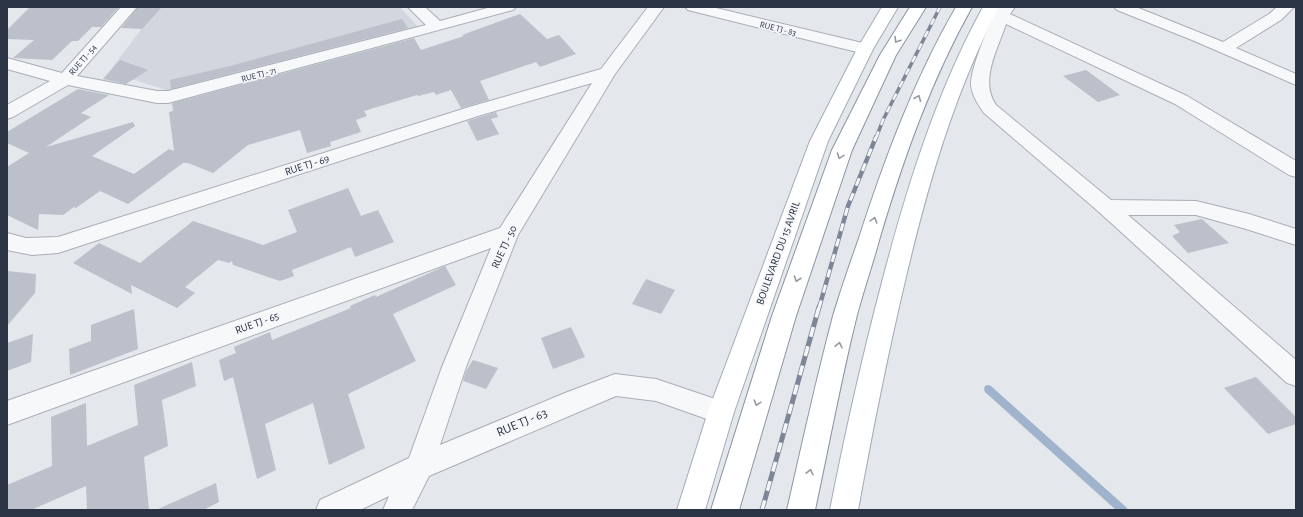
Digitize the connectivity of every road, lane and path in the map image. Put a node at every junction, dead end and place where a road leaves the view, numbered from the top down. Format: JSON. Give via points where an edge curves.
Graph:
{"nodes":[{"id":1,"x":129,"y":7,"type":"edge"},
{"id":2,"x":416,"y":7,"type":"edge"},
{"id":3,"x":508,"y":7,"type":"edge"},
{"id":4,"x":656,"y":7,"type":"edge"},
{"id":5,"x":693,"y":7,"type":"edge"},
{"id":6,"x":890,"y":7,"type":"edge"},
{"id":7,"x":918,"y":7,"type":"edge"},
{"id":8,"x":964,"y":7,"type":"edge"},
{"id":9,"x":1122,"y":7,"type":"edge"},
{"id":10,"x":1000,"y":10,"type":"edge"},
{"id":11,"x":1284,"y":10,"type":"edge"},
{"id":12,"x":437,"y":27,"type":"junction"},
{"id":13,"x":1224,"y":48,"type":"junction"},
{"id":14,"x":865,"y":49,"type":"junction"},
{"id":15,"x":7,"y":63,"type":"edge"},
{"id":16,"x":608,"y":73,"type":"junction"},
{"id":17,"x":66,"y":79,"type":"junction"},
{"id":18,"x":1296,"y":80,"type":"edge"},
{"id":19,"x":7,"y":113,"type":"edge"},
{"id":20,"x":1296,"y":170,"type":"edge"},
{"id":21,"x":1106,"y":207,"type":"junction"},
{"id":22,"x":1249,"y":222,"type":"junction"},
{"id":23,"x":508,"y":234,"type":"junction"},
{"id":24,"x":1296,"y":237,"type":"edge"},
{"id":25,"x":7,"y":241,"type":"edge"},
{"id":26,"x":1296,"y":249,"type":"edge"},
{"id":27,"x":1296,"y":375,"type":"edge"},
{"id":28,"x":721,"y":412,"type":"junction"},
{"id":29,"x":7,"y":413,"type":"edge"},
{"id":30,"x":419,"y":466,"type":"junction"},
{"id":31,"x":330,"y":510,"type":"edge"},
{"id":32,"x":397,"y":510,"type":"edge"},
{"id":33,"x":691,"y":510,"type":"edge"},
{"id":34,"x":725,"y":510,"type":"edge"},
{"id":35,"x":801,"y":510,"type":"edge"},
{"id":36,"x":844,"y":510,"type":"edge"}],
"edges":[{"from":1,"to":17,"type":"street","name":"RUE TJ - 54"},
{"from":2,"to":12,"type":"street"},
{"from":3,"to":12,"type":"street","name":"RUE TJ - 71"},
{"from":4,"to":16,"type":"street","name":"RUE TJ - 50"},
{"from":5,"to":14,"type":"street","name":"RUE TJ - 83"},
{"from":6,"to":14,"type":"main road","name":"BOULEVARD DU 15 AVRIL"},
{"from":7,"to":34,"type":"main road","one_way":true,"via":[[888,55],[842,150],[784,316]]},
{"from":35,"to":8,"type":"main road","one_way":true,"via":[[846,315],[881,200],[899,145],[926,79]]},
{"from":9,"to":13,"type":"street"},
{"from":10,"to":20,"type":"street","via":[[1181,100]]},
{"from":10,"to":21,"type":"street","via":[[980,77],[979,87],[983,99],[990,109]]},
{"from":10,"to":36,"type":"main road","via":[[977,32],[947,102],[919,186],[891,289]]},
{"from":11,"to":13,"type":"street"},
{"from":12,"to":17,"type":"street","name":"RUE TJ - 71","via":[[168,97]]},
{"from":13,"to":18,"type":"street"},
{"from":14,"to":28,"type":"main road","name":"BOULEVARD DU 15 AVRIL","via":[[819,141]]},
{"from":15,"to":17,"type":"street","name":"RUE TJ - 71"},
{"from":16,"to":23,"type":"street","name":"RUE TJ - 50"},
{"from":16,"to":25,"type":"street","name":"RUE TJ - 69","via":[[475,111],[58,245],[34,248]]},
{"from":17,"to":19,"type":"street","name":"RUE TJ - 54"},
{"from":21,"to":22,"type":"street","via":[[1196,208]]},
{"from":21,"to":27,"type":"street"},
{"from":22,"to":24,"type":"street"},
{"from":22,"to":26,"type":"street"},
{"from":23,"to":29,"type":"street","name":"RUE TJ - 65"},
{"from":23,"to":30,"type":"street","name":"RUE TJ - 50","via":[[454,367]]},
{"from":28,"to":30,"type":"street","name":"RUE TJ - 63","via":[[656,390],[615,385]]},
{"from":28,"to":33,"type":"main road","name":"BOULEVARD DU 15 AVRIL"},
{"from":30,"to":31,"type":"street","name":"RUE TJ - 63"},
{"from":30,"to":32,"type":"street","name":"RUE TJ - 50"}]}
